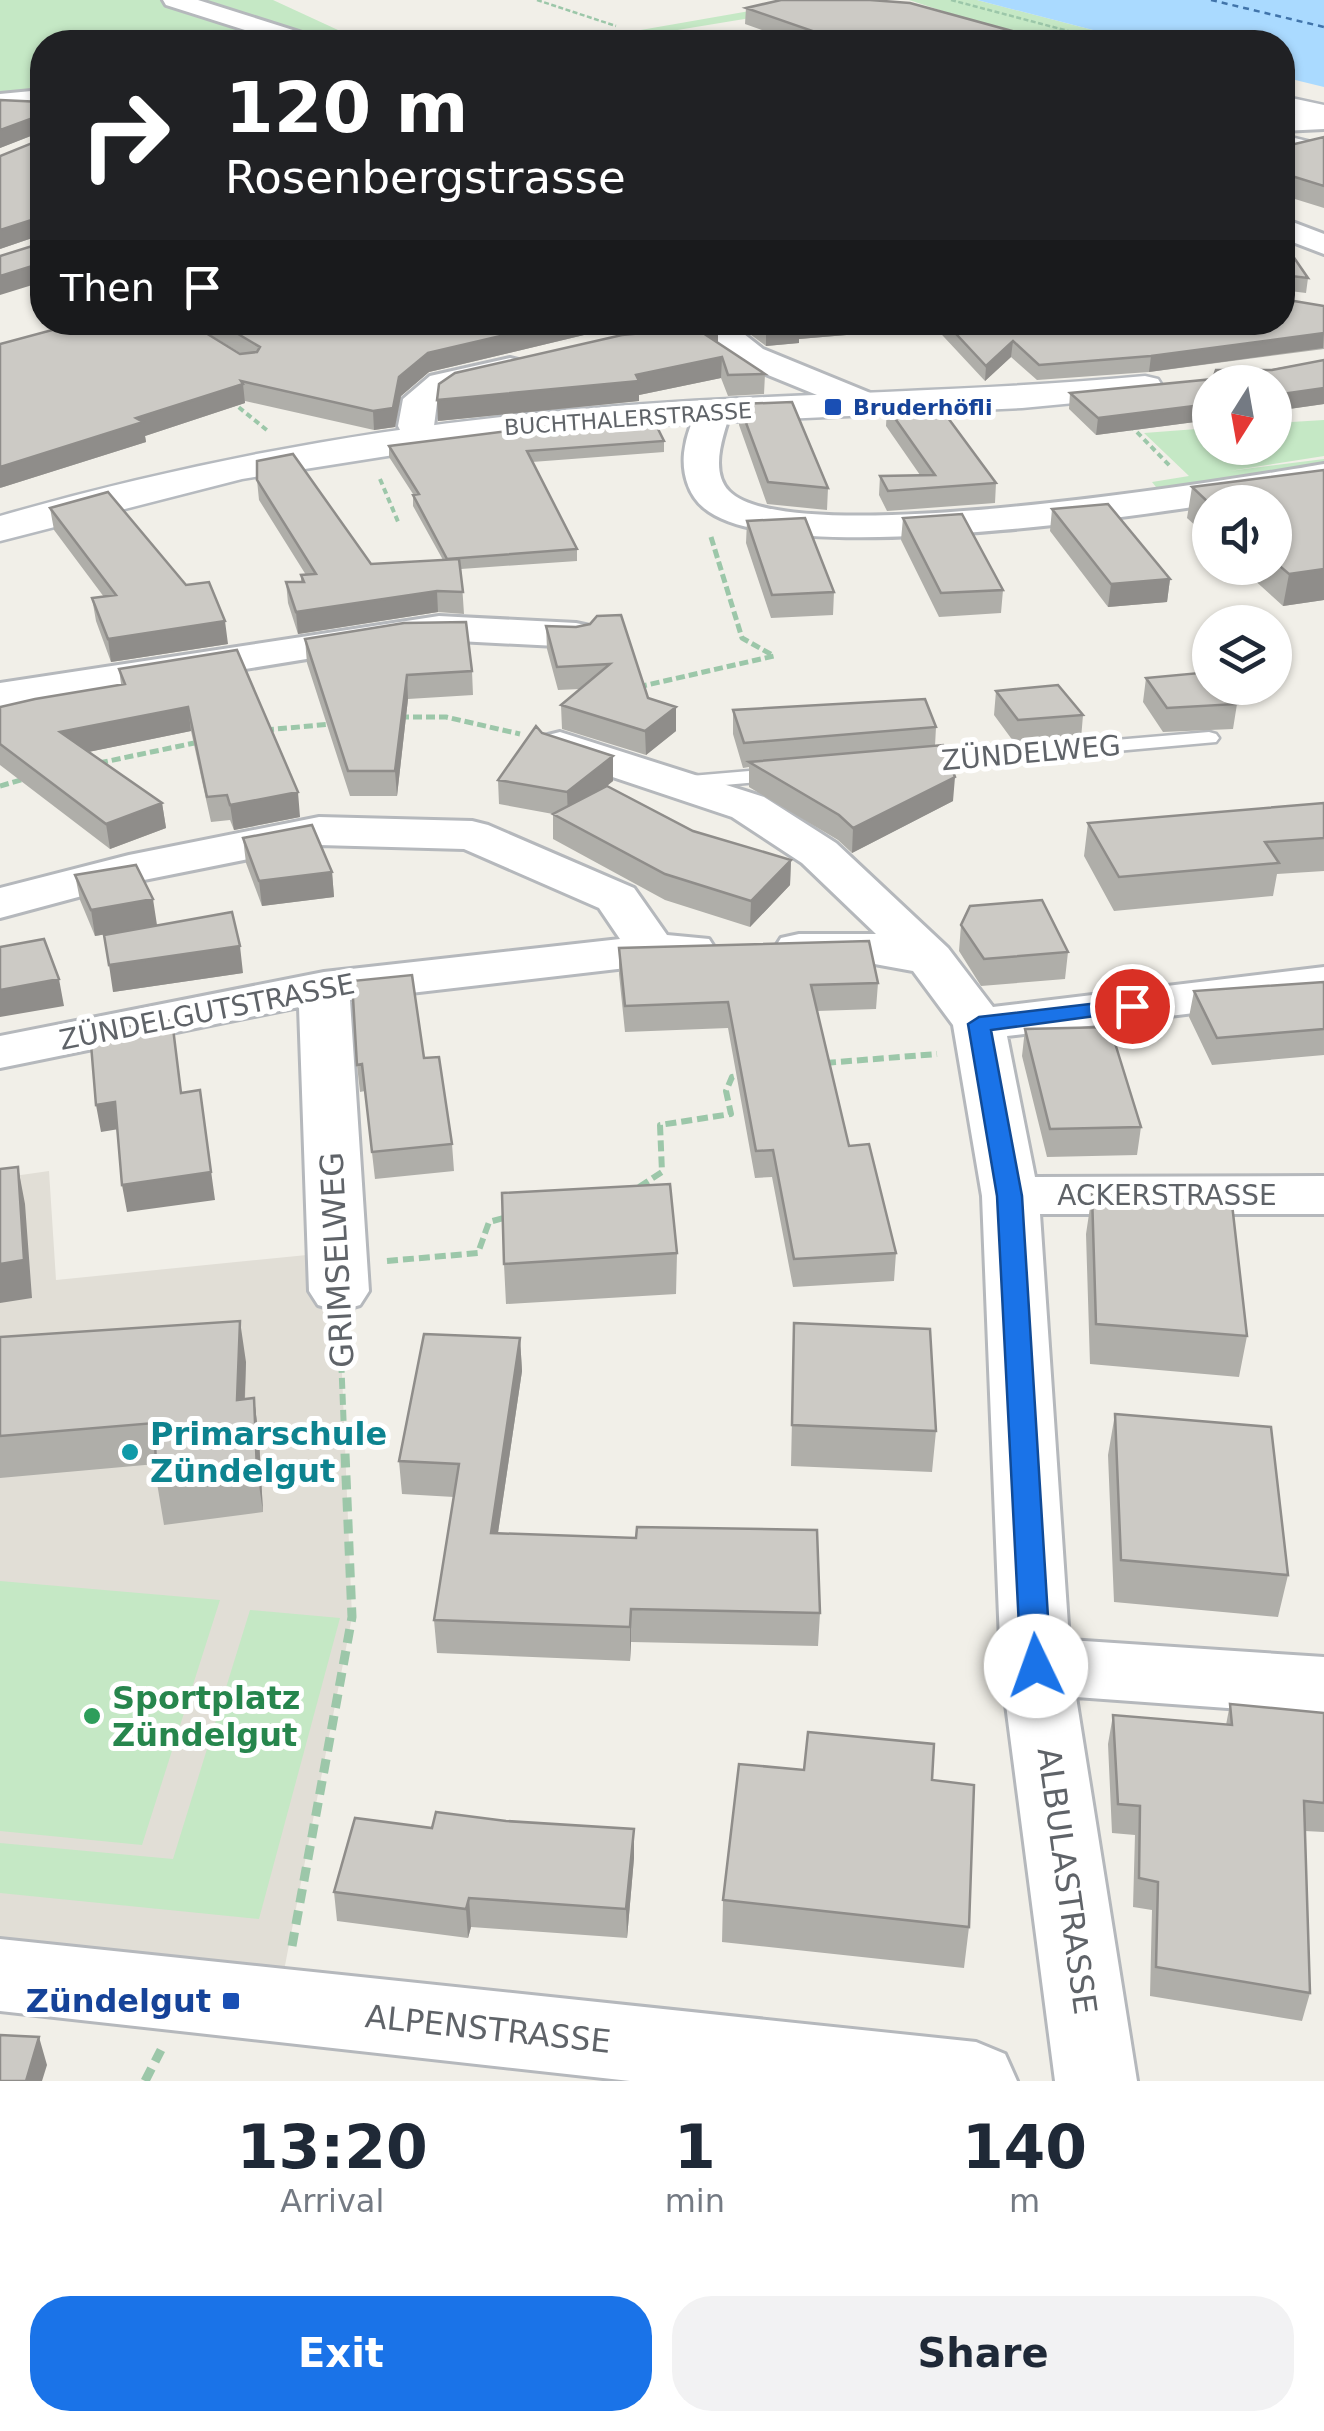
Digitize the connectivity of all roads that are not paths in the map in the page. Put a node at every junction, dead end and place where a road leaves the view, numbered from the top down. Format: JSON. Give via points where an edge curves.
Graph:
{"nodes":[{"id":1,"x":174,"y":0,"type":"edge"},
{"id":2,"x":268,"y":30,"type":"edge"},
{"id":3,"x":30,"y":101,"type":"edge"},
{"id":4,"x":0,"y":102,"type":"edge"},
{"id":5,"x":1295,"y":107,"type":"edge"},
{"id":6,"x":1324,"y":113,"type":"edge"},
{"id":7,"x":1324,"y":122,"type":"edge"},
{"id":8,"x":1295,"y":123,"type":"edge"},
{"id":9,"x":1295,"y":142,"type":"edge"},
{"id":10,"x":1324,"y":149,"type":"edge"},
{"id":11,"x":1295,"y":233,"type":"edge"},
{"id":12,"x":1324,"y":245,"type":"edge"},
{"id":13,"x":678,"y":335,"type":"edge"},
{"id":14,"x":740,"y":335,"type":"edge"},
{"id":15,"x":620,"y":344,"type":"edge"},
{"id":16,"x":535,"y":362,"type":"edge"},
{"id":17,"x":1174,"y":384,"type":"edge"},
{"id":18,"x":873,"y":406,"type":"junction"},
{"id":19,"x":714,"y":411,"type":"junction"},
{"id":20,"x":421,"y":438,"type":"junction"},
{"id":21,"x":1324,"y":475,"type":"edge"},
{"id":22,"x":0,"y":529,"type":"edge"},
{"id":23,"x":576,"y":635,"type":"edge"},
{"id":24,"x":0,"y":696,"type":"edge"},
{"id":25,"x":1209,"y":738,"type":"dead end"},
{"id":26,"x":560,"y":746,"type":"edge"},
{"id":27,"x":892,"y":765,"type":"edge"},
{"id":28,"x":812,"y":772,"type":"edge"},
{"id":29,"x":674,"y":784,"type":"junction"},
{"id":30,"x":0,"y":903,"type":"edge"},
{"id":31,"x":652,"y":950,"type":"junction"},
{"id":32,"x":930,"y":959,"type":"junction"},
{"id":33,"x":1324,"y":982,"type":"edge"},
{"id":34,"x":324,"y":987,"type":"junction"},
{"id":35,"x":981,"y":1037,"type":"junction"},
{"id":36,"x":0,"y":1052,"type":"edge"},
{"id":37,"x":1324,"y":1194,"type":"edge"},
{"id":38,"x":1010,"y":1196,"type":"junction"},
{"id":39,"x":338,"y":1278,"type":"road end"},
{"id":40,"x":1036,"y":1666,"type":"junction"},
{"id":41,"x":1324,"y":1686,"type":"edge"},
{"id":42,"x":0,"y":1976,"type":"edge"},
{"id":43,"x":976,"y":2081,"type":"edge"},
{"id":44,"x":1096,"y":2081,"type":"edge"}],
"edges":[{"from":1,"to":2,"type":"street"},
{"from":3,"to":4,"type":"street"},
{"from":5,"to":6,"type":"street"},
{"from":7,"to":8,"type":"street"},
{"from":9,"to":10,"type":"lane"},
{"from":11,"to":12,"type":"street"},
{"from":13,"to":15,"type":"street"},
{"from":14,"to":18,"type":"street","via":[[751,356]]},
{"from":16,"to":20,"type":"street","via":[[442,383],[420,398]]},
{"from":17,"to":18,"type":"street","name":"BUCHTHALERSTRASSE"},
{"from":18,"to":19,"type":"street","name":"BUCHTHALERSTRASSE"},
{"from":19,"to":20,"type":"street","name":"BUCHTHALERSTRASSE"},
{"from":19,"to":21,"type":"street","via":[[699,454],[706,485],[719,504],[792,526],[1033,516]]},
{"from":20,"to":22,"type":"street","name":"BUCHTHALERSTRASSE","via":[[127,493]]},
{"from":23,"to":24,"type":"street","via":[[405,631]]},
{"from":25,"to":27,"type":"lane","name":"ZÜNDELWEG"},
{"from":26,"to":29,"type":"street"},
{"from":28,"to":29,"type":"lane"},
{"from":29,"to":32,"type":"street","via":[[748,807],[819,852]]},
{"from":30,"to":31,"type":"street","via":[[319,831],[472,835],[617,898]]},
{"from":31,"to":32,"type":"street","name":"ZÜNDELGUTSTRASSE","via":[[869,948]]},
{"from":31,"to":34,"type":"street","name":"ZÜNDELGUTSTRASSE"},
{"from":32,"to":35,"type":"street"},
{"from":33,"to":35,"type":"street"},
{"from":34,"to":36,"type":"street","name":"ZÜNDELGUTSTRASSE"},
{"from":34,"to":39,"type":"street","name":"GRIMSELWEG"},
{"from":35,"to":38,"type":"street","name":"ALBULASTRASSE"},
{"from":37,"to":38,"type":"street","name":"ACKERSTRASSE"},
{"from":38,"to":40,"type":"street","name":"ALBULASTRASSE"},
{"from":40,"to":41,"type":"street"},
{"from":40,"to":44,"type":"street","name":"ALBULASTRASSE"},
{"from":42,"to":43,"type":"street","name":"ALPENSTRASSE"}]}
